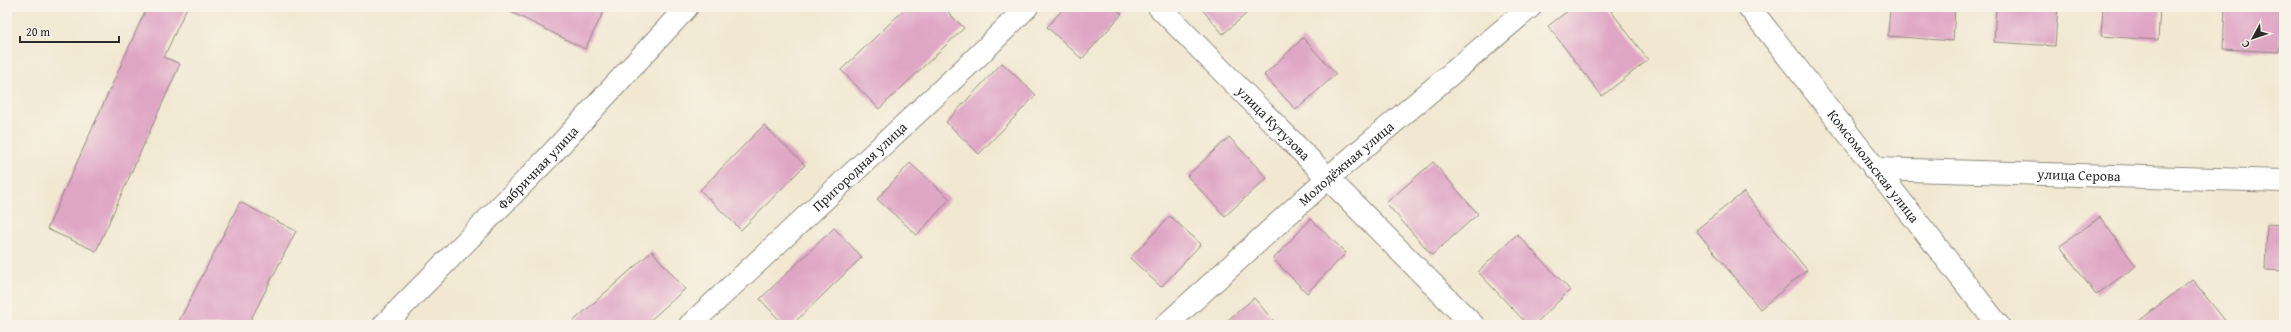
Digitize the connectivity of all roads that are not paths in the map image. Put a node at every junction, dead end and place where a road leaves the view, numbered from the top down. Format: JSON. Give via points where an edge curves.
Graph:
{"nodes":[{"id":1,"x":687,"y":7,"type":"edge"},
{"id":2,"x":1027,"y":7,"type":"edge"},
{"id":3,"x":1159,"y":7,"type":"edge"},
{"id":4,"x":1530,"y":7,"type":"edge"},
{"id":5,"x":1749,"y":7,"type":"edge"},
{"id":6,"x":1874,"y":169,"type":"junction"},
{"id":7,"x":1328,"y":178,"type":"junction"},
{"id":8,"x":2284,"y":181,"type":"edge"},
{"id":9,"x":384,"y":325,"type":"edge"},
{"id":10,"x":690,"y":325,"type":"edge"},
{"id":11,"x":1166,"y":325,"type":"edge"},
{"id":12,"x":1473,"y":325,"type":"edge"},
{"id":13,"x":1998,"y":325,"type":"edge"}],
"edges":[{"from":1,"to":9,"type":"street","name":"Фабричная улица","via":[[546,160]]},
{"from":2,"to":10,"type":"street","name":"Пригородная улица"},
{"from":3,"to":7,"type":"street","name":"улица Кутузова"},
{"from":4,"to":7,"type":"street","name":"Молодёжная улица"},
{"from":5,"to":6,"type":"street","name":"Комсомольская улица"},
{"from":6,"to":8,"type":"street","name":"улица Серова"},
{"from":6,"to":13,"type":"street","name":"Комсомольская улица"},
{"from":7,"to":11,"type":"street","name":"Молодёжная улица"},
{"from":7,"to":12,"type":"street","name":"улица Кутузова"}]}
